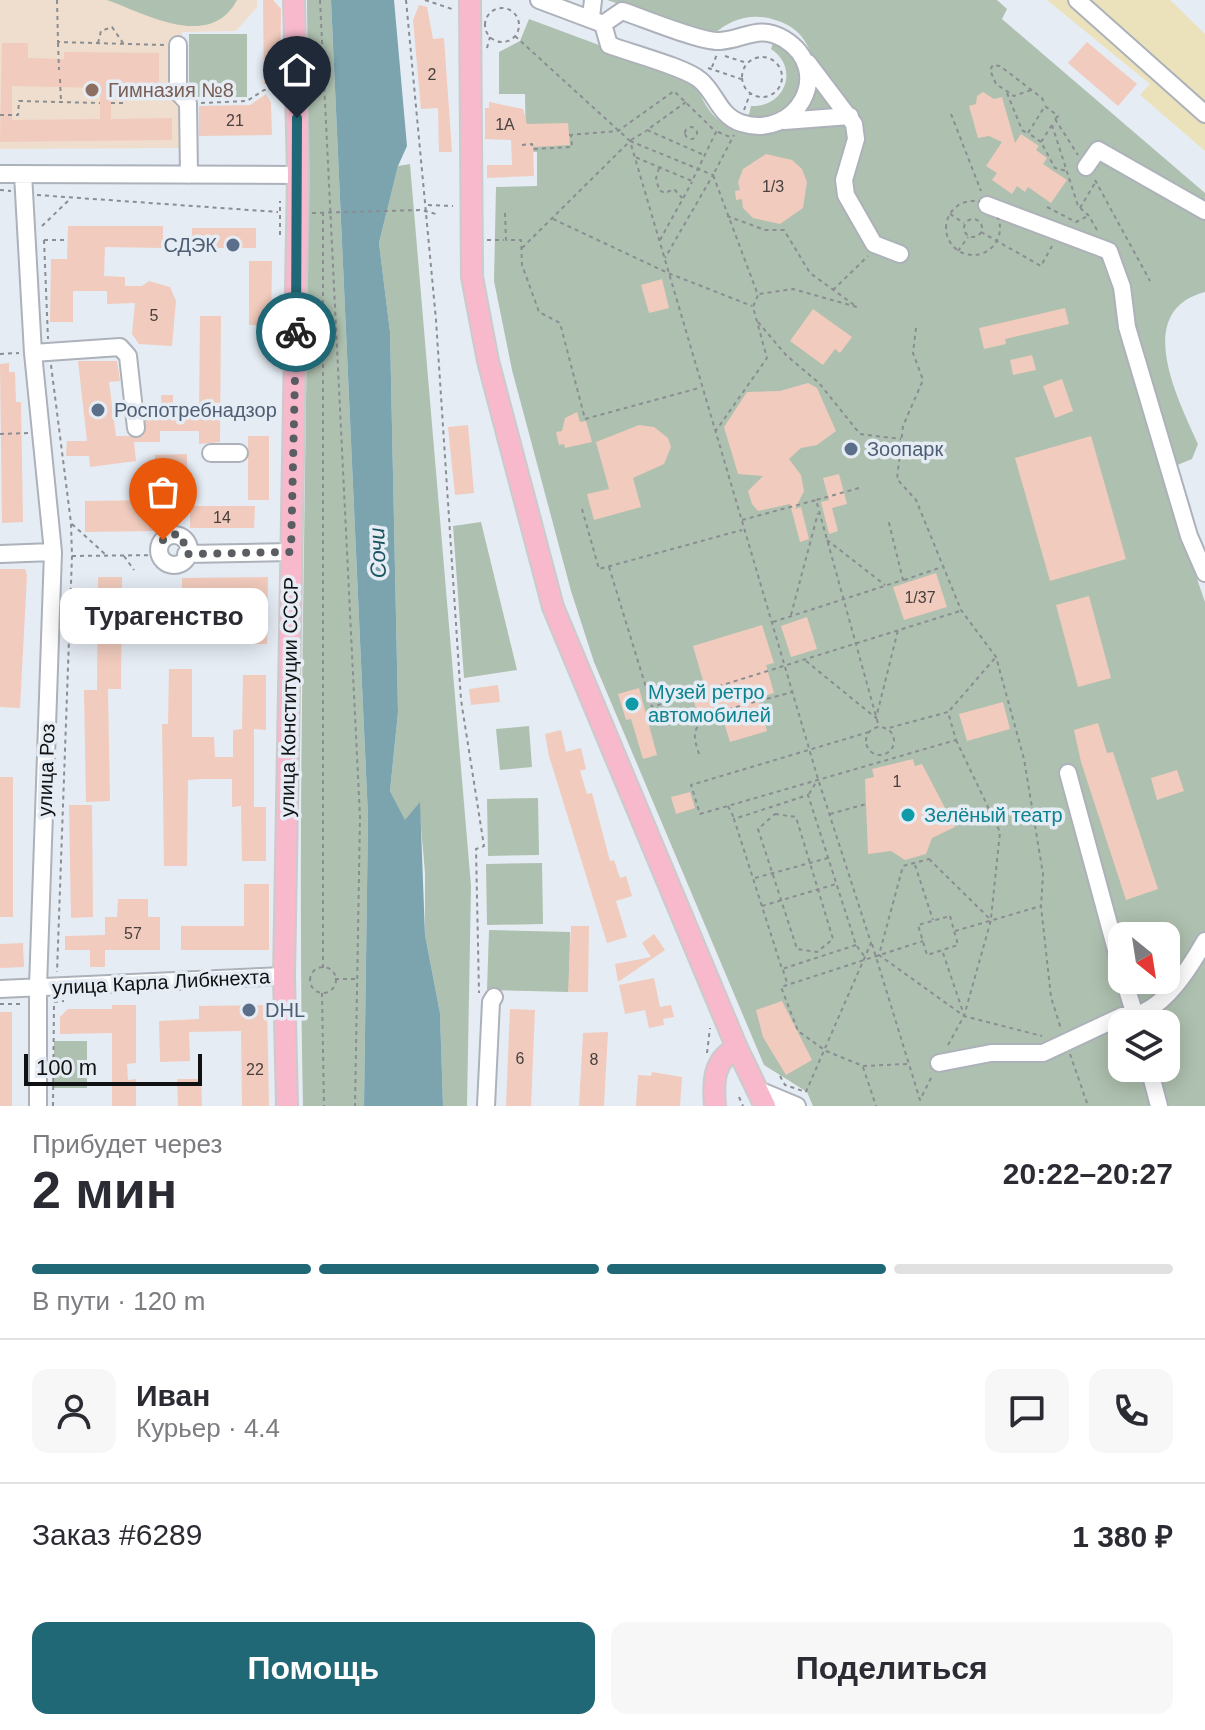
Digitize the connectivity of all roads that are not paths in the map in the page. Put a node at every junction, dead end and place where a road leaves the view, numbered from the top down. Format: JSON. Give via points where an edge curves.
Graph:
{"nodes":[{"id":1,"x":294,"y":0,"type":"edge"},
{"id":2,"x":539,"y":0,"type":"edge"},
{"id":3,"x":593,"y":0,"type":"edge"},
{"id":4,"x":1077,"y":0,"type":"edge"},
{"id":5,"x":464,"y":5,"type":"edge"},
{"id":6,"x":597,"y":20,"type":"junction"},
{"id":7,"x":178,"y":45,"type":"road end"},
{"id":8,"x":806,"y":61,"type":"junction"},
{"id":9,"x":1205,"y":114,"type":"edge"},
{"id":10,"x":850,"y":116,"type":"junction"},
{"id":11,"x":784,"y":121,"type":"junction"},
{"id":12,"x":1086,"y":167,"type":"road end"},
{"id":13,"x":0,"y":174,"type":"edge"},
{"id":14,"x":23,"y":174,"type":"junction"},
{"id":15,"x":189,"y":175,"type":"junction"},
{"id":16,"x":298,"y":175,"type":"junction"},
{"id":17,"x":987,"y":205,"type":"road end"},
{"id":18,"x":1205,"y":211,"type":"edge"},
{"id":19,"x":900,"y":254,"type":"dead end"},
{"id":20,"x":33,"y":353,"type":"junction"},
{"id":21,"x":136,"y":428,"type":"dead end"},
{"id":22,"x":211,"y":453,"type":"dead end"},
{"id":23,"x":239,"y":453,"type":"dead end"},
{"id":24,"x":53,"y":552,"type":"junction"},
{"id":25,"x":291,"y":552,"type":"junction"},
{"id":26,"x":0,"y":554,"type":"edge"},
{"id":27,"x":163,"y":555,"type":"road end"},
{"id":28,"x":1205,"y":573,"type":"edge"},
{"id":29,"x":1068,"y":773,"type":"dead end"},
{"id":30,"x":1108,"y":922,"type":"edge"},
{"id":31,"x":1205,"y":941,"type":"edge"},
{"id":32,"x":284,"y":976,"type":"junction"},
{"id":33,"x":38,"y":987,"type":"junction"},
{"id":34,"x":0,"y":989,"type":"edge"},
{"id":35,"x":487,"y":999,"type":"road end"},
{"id":36,"x":1148,"y":1010,"type":"edge"},
{"id":37,"x":1108,"y":1022,"type":"edge"},
{"id":38,"x":737,"y":1048,"type":"junction"},
{"id":39,"x":939,"y":1063,"type":"road end"},
{"id":40,"x":1153,"y":1082,"type":"edge"},
{"id":41,"x":746,"y":1090,"type":"junction"},
{"id":42,"x":801,"y":1100,"type":"edge"},
{"id":43,"x":38,"y":1106,"type":"edge"},
{"id":44,"x":287,"y":1106,"type":"edge"},
{"id":45,"x":486,"y":1106,"type":"edge"},
{"id":46,"x":715,"y":1106,"type":"edge"},
{"id":47,"x":765,"y":1106,"type":"edge"},
{"id":48,"x":1159,"y":1106,"type":"edge"}],
"edges":[{"from":1,"to":16,"type":"main road","name":"улица Конституции СССР"},
{"from":2,"to":6,"type":"street"},
{"from":3,"to":6,"type":"street"},
{"from":4,"to":9,"type":"street"},
{"from":5,"to":38,"type":"main road","via":[[472,277],[488,361],[553,607]]},
{"from":6,"to":8,"type":"street","via":[[622,11],[714,41],[763,31],[782,37]]},
{"from":6,"to":11,"type":"street","via":[[609,45],[698,78],[736,130]]},
{"from":7,"to":15,"type":"street","via":[[178,92],[188,103]]},
{"from":8,"to":10,"type":"street"},
{"from":8,"to":11,"type":"street","via":[[806,95]]},
{"from":10,"to":11,"type":"street"},
{"from":10,"to":19,"type":"street","via":[[856,139],[844,188],[874,244]]},
{"from":12,"to":18,"type":"street","via":[[1098,150]]},
{"from":13,"to":14,"type":"street"},
{"from":14,"to":15,"type":"street"},
{"from":14,"to":20,"type":"street","name":"улица Роз"},
{"from":15,"to":16,"type":"street"},
{"from":16,"to":25,"type":"main road","name":"улица Конституции СССР"},
{"from":17,"to":28,"type":"street","via":[[1109,251],[1189,536]]},
{"from":20,"to":21,"type":"street","via":[[115,346],[125,351]]},
{"from":20,"to":24,"type":"street","name":"улица Роз"},
{"from":22,"to":23,"type":"street"},
{"from":24,"to":26,"type":"street"},
{"from":24,"to":33,"type":"street","name":"улица Роз"},
{"from":25,"to":27,"type":"street","via":[[186,554],[179,566],[165,565]]},
{"from":25,"to":32,"type":"main road","name":"улица Конституции СССР"},
{"from":29,"to":30,"type":"street"},
{"from":31,"to":36,"type":"street","via":[[1189,969]]},
{"from":32,"to":33,"type":"street","name":"улица Карла Либкнехта"},
{"from":32,"to":44,"type":"main road","name":"улица Конституции СССР"},
{"from":33,"to":34,"type":"street","name":"улица Карла Либкнехта"},
{"from":33,"to":43,"type":"street","name":"улица Роз"},
{"from":35,"to":45,"type":"street","via":[[491,1002]]},
{"from":37,"to":39,"type":"street","via":[[1043,1053],[991,1053]]},
{"from":38,"to":41,"type":"main road"},
{"from":38,"to":46,"type":"main road","via":[[717,1066]]},
{"from":40,"to":48,"type":"street"},
{"from":41,"to":42,"type":"street"},
{"from":41,"to":47,"type":"main road"}]}
